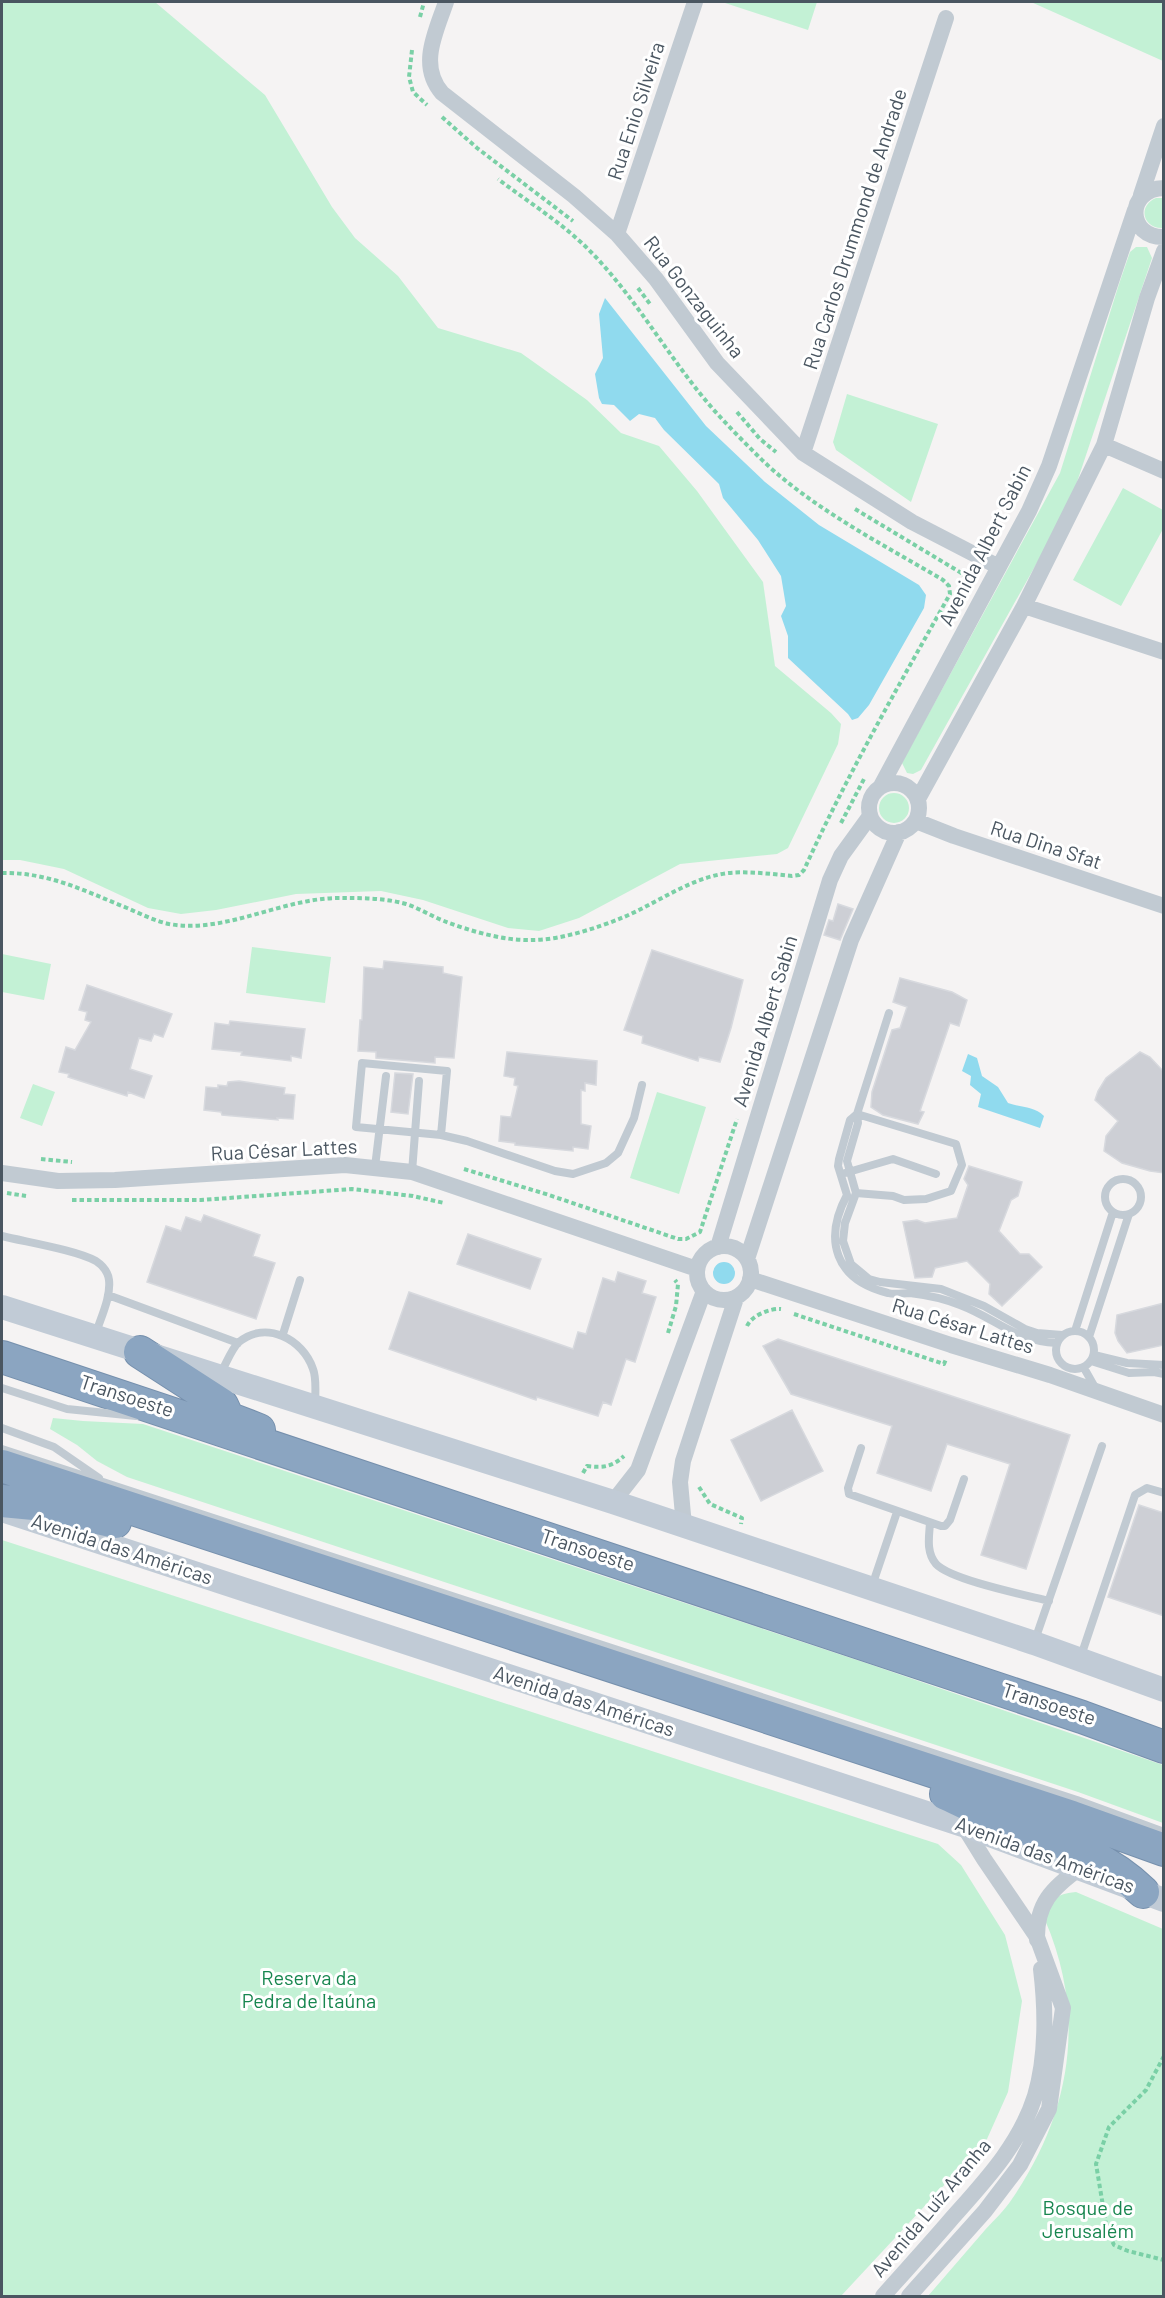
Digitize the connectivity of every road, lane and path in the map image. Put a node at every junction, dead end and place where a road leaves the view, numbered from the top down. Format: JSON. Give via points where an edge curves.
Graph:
{"nodes":[{"id":1,"x":424,"y":2,"type":"edge"},
{"id":2,"x":446,"y":2,"type":"edge"},
{"id":3,"x":695,"y":2,"type":"edge"},
{"id":4,"x":946,"y":18,"type":"dead end"},
{"id":5,"x":419,"y":22,"type":"dead end"},
{"id":6,"x":414,"y":43,"type":"dead end"},
{"id":7,"x":429,"y":106,"type":"dead end"},
{"id":8,"x":437,"y":113,"type":"dead end"},
{"id":9,"x":1164,"y":126,"type":"edge"},
{"id":10,"x":498,"y":179,"type":"dead end"},
{"id":11,"x":1164,"y":188,"type":"edge"},
{"id":12,"x":1138,"y":203,"type":"junction"},
{"id":13,"x":577,"y":224,"type":"dead end"},
{"id":14,"x":617,"y":234,"type":"junction"},
{"id":15,"x":1164,"y":237,"type":"edge"},
{"id":16,"x":1164,"y":251,"type":"edge"},
{"id":17,"x":632,"y":279,"type":"dead end"},
{"id":18,"x":653,"y":308,"type":"dead end"},
{"id":19,"x":731,"y":405,"type":"dead end"},
{"id":20,"x":1104,"y":445,"type":"junction"},
{"id":21,"x":803,"y":453,"type":"junction"},
{"id":22,"x":778,"y":454,"type":"dead end"},
{"id":23,"x":1164,"y":471,"type":"edge"},
{"id":24,"x":845,"y":503,"type":"dead end"},
{"id":25,"x":999,"y":567,"type":"junction"},
{"id":26,"x":967,"y":592,"type":"dead end"},
{"id":27,"x":1024,"y":606,"type":"junction"},
{"id":28,"x":1164,"y":652,"type":"edge"},
{"id":29,"x":867,"y":774,"type":"dead end"},
{"id":30,"x":881,"y":786,"type":"junction"},
{"id":31,"x":918,"y":799,"type":"junction"},
{"id":32,"x":870,"y":816,"type":"junction"},
{"id":33,"x":916,"y":820,"type":"junction"},
{"id":34,"x":899,"y":832,"type":"junction"},
{"id":35,"x":836,"y":833,"type":"dead end"},
{"id":36,"x":2,"y":873,"type":"edge"},
{"id":37,"x":1164,"y":906,"type":"edge"},
{"id":38,"x":889,"y":1013,"type":"dead end"},
{"id":39,"x":386,"y":1076,"type":"dead end"},
{"id":40,"x":419,"y":1081,"type":"dead end"},
{"id":41,"x":642,"y":1085,"type":"dead end"},
{"id":42,"x":738,"y":1114,"type":"dead end"},
{"id":43,"x":857,"y":1114,"type":"junction"},
{"id":44,"x":381,"y":1130,"type":"junction"},
{"id":45,"x":415,"y":1133,"type":"junction"},
{"id":46,"x":441,"y":1136,"type":"junction"},
{"id":47,"x":36,"y":1159,"type":"dead end"},
{"id":48,"x":78,"y":1162,"type":"dead end"},
{"id":49,"x":375,"y":1167,"type":"junction"},
{"id":50,"x":463,"y":1169,"type":"dead end"},
{"id":51,"x":412,"y":1172,"type":"junction"},
{"id":52,"x":850,"y":1172,"type":"junction"},
{"id":53,"x":2,"y":1173,"type":"edge"},
{"id":54,"x":936,"y":1174,"type":"dead end"},
{"id":55,"x":840,"y":1175,"type":"junction"},
{"id":56,"x":2,"y":1192,"type":"edge"},
{"id":57,"x":856,"y":1193,"type":"junction"},
{"id":58,"x":27,"y":1196,"type":"dead end"},
{"id":59,"x":68,"y":1200,"type":"dead end"},
{"id":60,"x":453,"y":1205,"type":"dead end"},
{"id":61,"x":1113,"y":1212,"type":"junction"},
{"id":62,"x":1129,"y":1214,"type":"junction"},
{"id":63,"x":2,"y":1236,"type":"edge"},
{"id":64,"x":718,"y":1247,"type":"junction"},
{"id":65,"x":747,"y":1259,"type":"junction"},
{"id":66,"x":697,"y":1269,"type":"junction"},
{"id":67,"x":672,"y":1276,"type":"dead end"},
{"id":68,"x":750,"y":1279,"type":"junction"},
{"id":69,"x":300,"y":1280,"type":"dead end"},
{"id":70,"x":704,"y":1291,"type":"junction"},
{"id":71,"x":108,"y":1295,"type":"junction"},
{"id":72,"x":736,"y":1298,"type":"junction"},
{"id":73,"x":2,"y":1307,"type":"edge"},
{"id":74,"x":1075,"y":1331,"type":"junction"},
{"id":75,"x":283,"y":1334,"type":"junction"},
{"id":76,"x":744,"y":1335,"type":"dead end"},
{"id":77,"x":1062,"y":1335,"type":"junction"},
{"id":78,"x":95,"y":1337,"type":"junction"},
{"id":79,"x":1089,"y":1337,"type":"junction"},
{"id":80,"x":666,"y":1340,"type":"dead end"},
{"id":81,"x":238,"y":1343,"type":"junction"},
{"id":82,"x":1057,"y":1343,"type":"junction"},
{"id":83,"x":951,"y":1346,"type":"junction"},
{"id":84,"x":140,"y":1352,"type":"junction"},
{"id":85,"x":2,"y":1358,"type":"edge"},
{"id":86,"x":1089,"y":1361,"type":"junction"},
{"id":87,"x":1060,"y":1362,"type":"junction"},
{"id":88,"x":1164,"y":1365,"type":"edge"},
{"id":89,"x":1042,"y":1373,"type":"junction"},
{"id":90,"x":1164,"y":1374,"type":"edge"},
{"id":91,"x":219,"y":1376,"type":"junction"},
{"id":92,"x":2,"y":1388,"type":"edge"},
{"id":93,"x":1097,"y":1391,"type":"junction"},
{"id":94,"x":91,"y":1402,"type":"dead end"},
{"id":95,"x":315,"y":1406,"type":"junction"},
{"id":96,"x":1164,"y":1415,"type":"edge"},
{"id":97,"x":136,"y":1416,"type":"junction"},
{"id":98,"x":148,"y":1420,"type":"dead end"},
{"id":99,"x":2,"y":1428,"type":"edge"},
{"id":100,"x":1102,"y":1446,"type":"dead end"},
{"id":101,"x":861,"y":1448,"type":"dead end"},
{"id":102,"x":2,"y":1449,"type":"edge"},
{"id":103,"x":627,"y":1453,"type":"dead end"},
{"id":104,"x":2,"y":1466,"type":"edge"},
{"id":105,"x":331,"y":1468,"type":"junction"},
{"id":106,"x":964,"y":1479,"type":"dead end"},
{"id":107,"x":698,"y":1482,"type":"dead end"},
{"id":108,"x":109,"y":1484,"type":"junction"},
{"id":109,"x":573,"y":1489,"type":"junction"},
{"id":110,"x":1164,"y":1493,"type":"edge"},
{"id":111,"x":2,"y":1501,"type":"edge"},
{"id":112,"x":613,"y":1502,"type":"junction"},
{"id":113,"x":2,"y":1510,"type":"edge"},
{"id":114,"x":897,"y":1512,"type":"junction"},
{"id":115,"x":930,"y":1523,"type":"junction"},
{"id":116,"x":684,"y":1526,"type":"junction"},
{"id":117,"x":738,"y":1544,"type":"junction"},
{"id":118,"x":270,"y":1555,"type":"junction"},
{"id":119,"x":872,"y":1588,"type":"junction"},
{"id":120,"x":1048,"y":1601,"type":"junction"},
{"id":121,"x":1034,"y":1643,"type":"junction"},
{"id":122,"x":1080,"y":1659,"type":"junction"},
{"id":123,"x":1164,"y":1690,"type":"edge"},
{"id":124,"x":1082,"y":1717,"type":"junction"},
{"id":125,"x":1164,"y":1729,"type":"edge"},
{"id":126,"x":1164,"y":1747,"type":"edge"},
{"id":127,"x":885,"y":1756,"type":"junction"},
{"id":128,"x":963,"y":1825,"type":"junction"},
{"id":129,"x":1164,"y":1832,"type":"edge"},
{"id":130,"x":1164,"y":1850,"type":"edge"},
{"id":131,"x":1080,"y":1868,"type":"junction"},
{"id":132,"x":1153,"y":1896,"type":"edge"},
{"id":133,"x":1037,"y":1937,"type":"junction"},
{"id":134,"x":1164,"y":2056,"type":"edge"},
{"id":135,"x":1164,"y":2260,"type":"edge"},
{"id":136,"x":883,"y":2296,"type":"edge"},
{"id":137,"x":909,"y":2296,"type":"edge"}],
"edges":[{"from":1,"to":5,"type":"path"},
{"from":2,"to":14,"type":"street","name":"Rua Gonzaguinha","via":[[431,50],[430,73],[436,85]]},
{"from":3,"to":14,"type":"street","name":"Rua Enio Silveira"},
{"from":4,"to":21,"type":"street","name":"Rua Carlos Drummond de Andrade"},
{"from":6,"to":7,"type":"path","via":[[409,77],[413,92]]},
{"from":8,"to":13,"type":"path"},
{"from":9,"to":12,"type":"street","name":"Avenida Albert Sabin"},
{"from":10,"to":36,"type":"path","via":[[588,249],[628,296],[701,396],[768,466],[849,524],[949,586],[950,594],[876,726],[804,870],[792,876],[728,873],[692,883],[595,927],[559,938],[530,941],[446,922],[408,905],[363,898],[302,902],[207,925],[181,926],[161,922],[43,876]]},
{"from":11,"to":12,"type":"street","via":[[1148,191]]},
{"from":12,"to":15,"type":"street","via":[[1135,217],[1142,230]]},
{"from":12,"to":25,"type":"street","name":"Avenida Albert Sabin","via":[[1049,466]]},
{"from":14,"to":21,"type":"street","name":"Rua Gonzaguinha","via":[[656,279],[717,363]]},
{"from":16,"to":20,"type":"street"},
{"from":17,"to":18,"type":"path"},
{"from":19,"to":22,"type":"path"},
{"from":20,"to":23,"type":"street"},
{"from":20,"to":27,"type":"street"},
{"from":21,"to":25,"type":"street","name":"Rua Gonzaguinha","via":[[912,522]]},
{"from":24,"to":26,"type":"path","via":[[963,574],[969,584]]},
{"from":25,"to":30,"type":"street","name":"Avenida Albert Sabin"},
{"from":27,"to":28,"type":"street"},
{"from":27,"to":31,"type":"street"},
{"from":29,"to":35,"type":"path"},
{"from":30,"to":31,"type":"street","via":[[898,783]]},
{"from":30,"to":32,"type":"street","via":[[872,796]]},
{"from":31,"to":33,"type":"street"},
{"from":32,"to":34,"type":"street","via":[[879,827]]},
{"from":32,"to":64,"type":"street","name":"Avenida Albert Sabin","via":[[841,856],[830,880]]},
{"from":33,"to":34,"type":"street"},
{"from":33,"to":37,"type":"street","name":"Rua Dina Sfat"},
{"from":34,"to":65,"type":"street","via":[[852,940]]},
{"from":38,"to":43,"type":"lane"},
{"from":39,"to":44,"type":"lane"},
{"from":40,"to":45,"type":"lane"},
{"from":41,"to":46,"type":"lane","via":[[634,1118],[618,1153],[606,1163],[573,1174],[555,1172],[467,1141]]},
{"from":42,"to":50,"type":"path","via":[[699,1232],[686,1239]]},
{"from":43,"to":52,"type":"lane","via":[[847,1161]]},
{"from":43,"to":55,"type":"lane","via":[[850,1120],[839,1159]]},
{"from":43,"to":57,"type":"lane","via":[[956,1144],[962,1165],[951,1191],[926,1199]]},
{"from":44,"to":45,"type":"lane"},
{"from":44,"to":46,"type":"lane","via":[[356,1127],[362,1063],[447,1071]]},
{"from":44,"to":49,"type":"lane"},
{"from":45,"to":46,"type":"lane"},
{"from":45,"to":51,"type":"lane"},
{"from":47,"to":48,"type":"path"},
{"from":49,"to":51,"type":"street","name":"Rua César Lattes"},
{"from":49,"to":53,"type":"street","name":"Rua César Lattes","via":[[345,1165],[69,1181]]},
{"from":51,"to":66,"type":"street","name":"Rua César Lattes"},
{"from":52,"to":54,"type":"lane","via":[[893,1159]]},
{"from":52,"to":55,"type":"lane"},
{"from":52,"to":57,"type":"lane"},
{"from":55,"to":82,"type":"lane","via":[[847,1195],[834,1234],[836,1251],[853,1278],[890,1294],[911,1293],[958,1304],[991,1318],[1017,1336]]},
{"from":56,"to":58,"type":"path"},
{"from":57,"to":77,"type":"lane","via":[[843,1241],[851,1264],[861,1273],[879,1282],[941,1289],[1026,1329]]},
{"from":59,"to":60,"type":"path","via":[[201,1200],[352,1189]]},
{"from":61,"to":62,"type":"lane"},
{"from":61,"to":62,"type":"lane","via":[[1107,1204],[1106,1192],[1117,1180],[1128,1180],[1138,1186],[1142,1197],[1138,1208]]},
{"from":61,"to":74,"type":"lane"},
{"from":62,"to":79,"type":"lane"},
{"from":63,"to":71,"type":"lane","via":[[96,1262],[106,1271]]},
{"from":64,"to":65,"type":"street","via":[[734,1248]]},
{"from":64,"to":66,"type":"street","via":[[704,1255]]},
{"from":65,"to":68,"type":"street"},
{"from":66,"to":70,"type":"street"},
{"from":67,"to":80,"type":"path","via":[[678,1284],[676,1306]]},
{"from":68,"to":72,"type":"street"},
{"from":68,"to":83,"type":"street","name":"Rua César Lattes"},
{"from":69,"to":75,"type":"lane"},
{"from":70,"to":72,"type":"street","via":[[719,1300]]},
{"from":70,"to":112,"type":"street","via":[[638,1470]]},
{"from":71,"to":78,"type":"lane"},
{"from":71,"to":81,"type":"lane"},
{"from":72,"to":116,"type":"street","via":[[683,1461],[680,1482]]},
{"from":73,"to":78,"type":"main road"},
{"from":74,"to":77,"type":"lane"},
{"from":74,"to":79,"type":"lane"},
{"from":75,"to":81,"type":"lane","via":[[261,1334]]},
{"from":75,"to":95,"type":"lane","via":[[306,1354],[314,1370]]},
{"from":76,"to":83,"type":"path","via":[[749,1322],[778,1308],[944,1364]]},
{"from":77,"to":82,"type":"lane"},
{"from":78,"to":84,"type":"main road"},
{"from":79,"to":86,"type":"lane","via":[[1094,1345]]},
{"from":81,"to":91,"type":"lane"},
{"from":82,"to":87,"type":"lane","via":[[1055,1351]]},
{"from":83,"to":89,"type":"street","name":"Rua César Lattes"},
{"from":84,"to":91,"type":"main road"},
{"from":84,"to":105,"type":"highway","via":[[222,1405],[228,1418],[293,1442]]},
{"from":85,"to":105,"type":"highway"},
{"from":86,"to":87,"type":"lane","via":[[1070,1369]]},
{"from":86,"to":88,"type":"lane"},
{"from":86,"to":90,"type":"lane","via":[[1129,1373]]},
{"from":86,"to":93,"type":"lane"},
{"from":87,"to":89,"type":"lane"},
{"from":89,"to":93,"type":"street","name":"Rua César Lattes"},
{"from":91,"to":95,"type":"main road"},
{"from":92,"to":97,"type":"lane","via":[[67,1409]]},
{"from":93,"to":96,"type":"street","name":"Rua César Lattes"},
{"from":94,"to":97,"type":"lane","name":"Transoeste"},
{"from":95,"to":109,"type":"main road"},
{"from":97,"to":98,"type":"lane","name":"Transoeste"},
{"from":99,"to":108,"type":"lane","via":[[54,1448]]},
{"from":100,"to":120,"type":"lane"},
{"from":101,"to":114,"type":"lane","via":[[847,1491]]},
{"from":102,"to":108,"type":"lane"},
{"from":103,"to":109,"type":"path","via":[[614,1464],[601,1468],[587,1466]]},
{"from":104,"to":118,"type":"highway","name":"Avenida das Américas"},
{"from":105,"to":124,"type":"highway"},
{"from":106,"to":115,"type":"lane","via":[[948,1524]]},
{"from":107,"to":117,"type":"path","via":[[710,1504],[742,1518]]},
{"from":108,"to":129,"type":"lane","via":[[1077,1800]]},
{"from":109,"to":112,"type":"main road"},
{"from":110,"to":122,"type":"lane","via":[[1147,1488],[1135,1495]]},
{"from":111,"to":118,"type":"highway","via":[[72,1512],[237,1555]]},
{"from":112,"to":116,"type":"main road"},
{"from":113,"to":128,"type":"main road","name":"Avenida das Américas"},
{"from":114,"to":115,"type":"lane"},
{"from":114,"to":119,"type":"lane"},
{"from":115,"to":120,"type":"lane","via":[[928,1548],[937,1564],[955,1575]]},
{"from":116,"to":117,"type":"main road"},
{"from":117,"to":119,"type":"main road"},
{"from":118,"to":127,"type":"highway","name":"Avenida das Américas"},
{"from":119,"to":121,"type":"main road"},
{"from":120,"to":121,"type":"lane"},
{"from":121,"to":122,"type":"main road"},
{"from":122,"to":123,"type":"main road"},
{"from":124,"to":125,"type":"highway","via":[[1127,1718]]},
{"from":124,"to":126,"type":"highway"},
{"from":127,"to":130,"type":"highway","name":"Avenida das Américas"},
{"from":127,"to":132,"type":"highway","via":[[920,1783],[1093,1855]]},
{"from":128,"to":131,"type":"main road","name":"Avenida das Américas"},
{"from":128,"to":133,"type":"street","name":"Avenida Luíz Aranha"},
{"from":131,"to":132,"type":"main road","name":"Avenida das Américas"},
{"from":131,"to":133,"type":"street","name":"Avenida Luíz Aranha","via":[[1049,1895],[1042,1908]]},
{"from":133,"to":136,"type":"street","name":"Avenida Luíz Aranha","via":[[1045,2002],[1044,2052],[1035,2096],[1020,2132],[994,2171]]},
{"from":133,"to":137,"type":"street","name":"Avenida Luíz Aranha","via":[[1063,2007],[1049,2109],[1020,2165],[985,2211]]},
{"from":134,"to":135,"type":"path","via":[[1146,2090],[1109,2127],[1096,2164],[1107,2230],[1114,2245]]}]}
